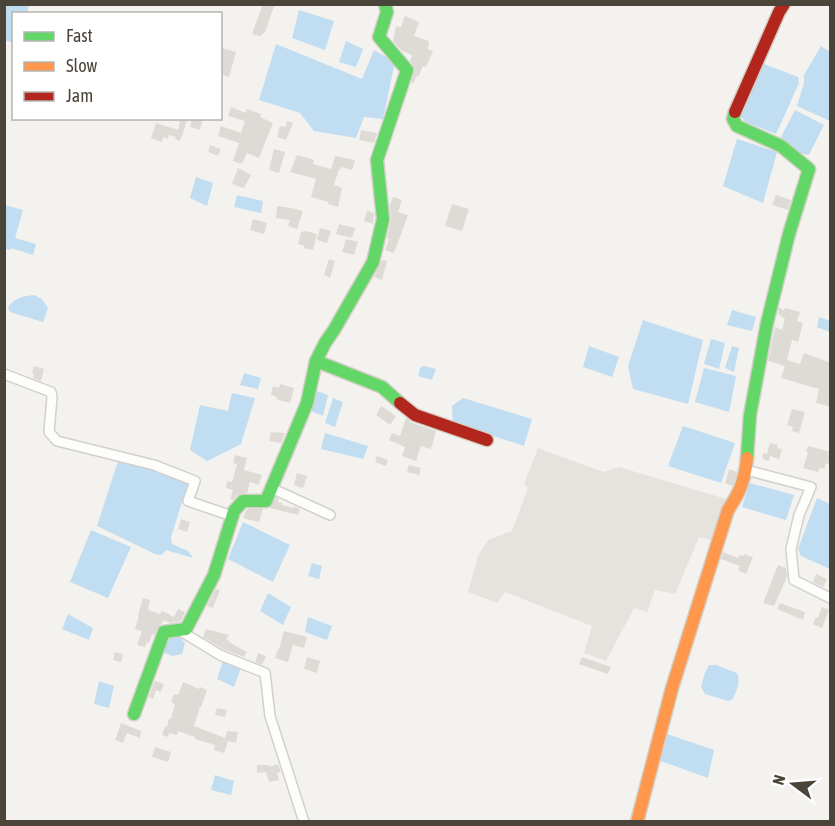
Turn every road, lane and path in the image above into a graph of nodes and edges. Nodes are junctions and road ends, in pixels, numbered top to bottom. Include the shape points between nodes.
1 (385, 4) edge
2 (784, 4) edge
3 (316, 361) junction
4 (4, 374) edge
5 (487, 440) dead end
6 (746, 470) junction
7 (271, 488) junction
8 (330, 515) dead end
9 (232, 516) junction
10 (831, 598) edge
11 (179, 630) junction
12 (134, 714) dead end
13 (304, 822) edge
14 (637, 822) edge

1 - 3 street via 387,12 378,37 407,70 377,160 383,219 373,262
2 - 6 street via 733,119 737,126 781,146 808,168 767,323 750,415
3 - 5 street via 382,387 415,415
3 - 7 street via 307,403
4 - 9 street via 51,392 50,432 57,441 154,465 195,481 188,501
6 - 10 street via 811,488 791,549 794,580
6 - 14 street via 739,494 728,510 672,688
7 - 8 street
7 - 9 street via 266,501 243,501
9 - 11 street via 214,574 186,629
11 - 12 street via 165,632
11 - 13 street via 220,655 265,674 270,716

